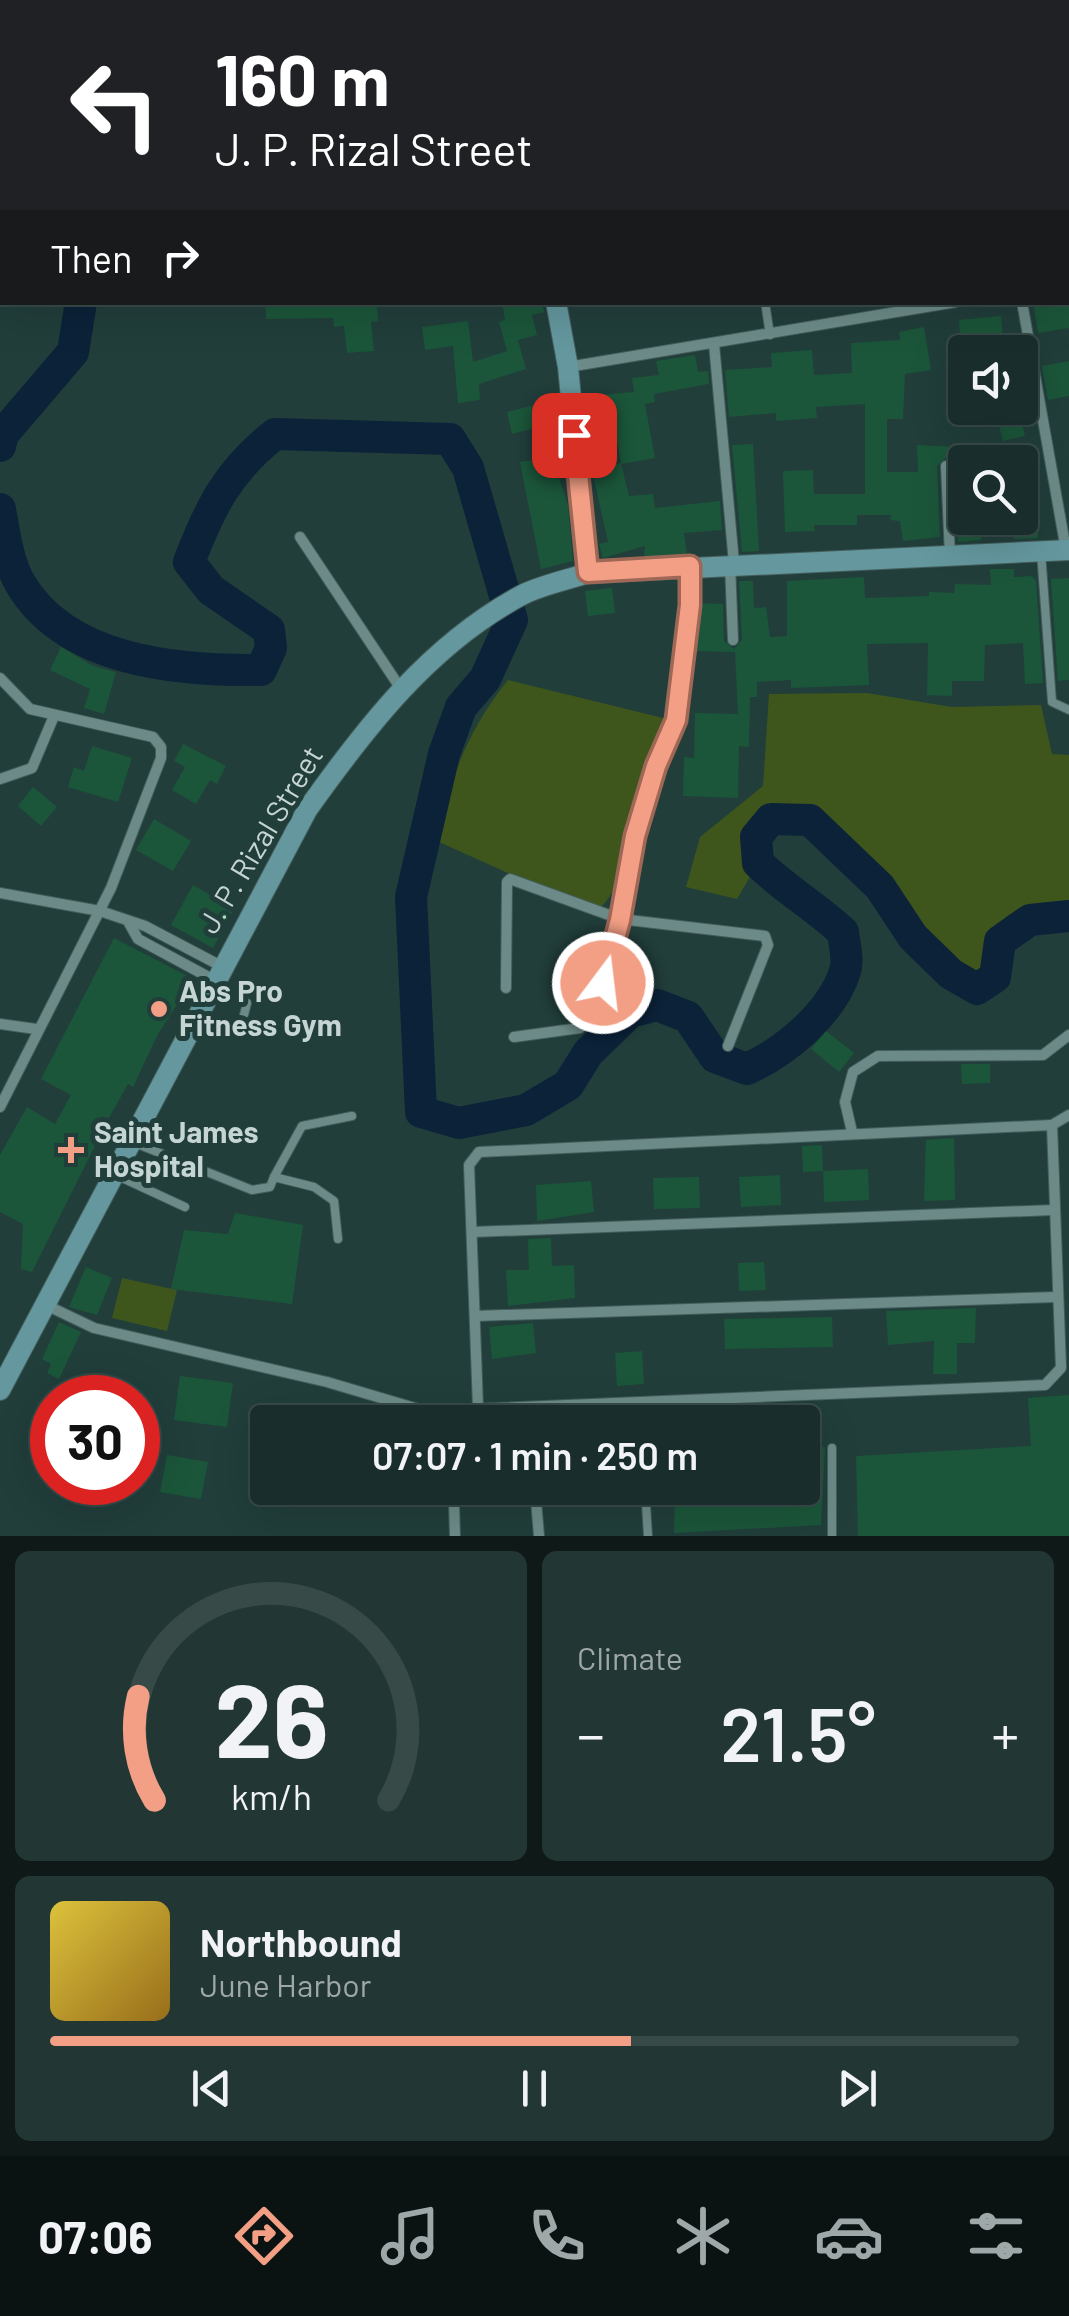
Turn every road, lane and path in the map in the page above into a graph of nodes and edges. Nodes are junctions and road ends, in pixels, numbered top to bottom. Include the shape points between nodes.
1 (557, 305) edge
2 (765, 305) edge
3 (939, 305) edge
4 (1023, 305) edge
5 (770, 335) junction
6 (714, 344) junction
7 (568, 367) junction
8 (946, 466) dead end
9 (300, 538) dead end
10 (1067, 550) edge
11 (1041, 552) junction
12 (950, 557) junction
13 (732, 563) junction
14 (690, 566) junction
15 (588, 572) junction
16 (733, 640) dead end
17 (0, 678) edge
18 (401, 689) junction
19 (1069, 710) edge
20 (54, 716) junction
21 (0, 779) edge
22 (0, 892) edge
23 (100, 911) junction
24 (620, 920) junction
25 (215, 978) junction
26 (506, 988) dead end
27 (192, 1022) junction
28 (0, 1024) edge
29 (36, 1030) junction
30 (1069, 1035) edge
31 (514, 1037) dead end
32 (728, 1046) dead end
33 (0, 1106) edge
34 (1069, 1115) edge
35 (352, 1116) dead end
36 (1052, 1125) junction
37 (852, 1132) junction
38 (131, 1141) junction
39 (114, 1174) junction
40 (274, 1177) junction
41 (186, 1207) dead end
42 (1053, 1210) junction
43 (472, 1232) junction
44 (338, 1240) dead end
45 (1057, 1297) junction
46 (46, 1305) junction
47 (474, 1316) junction
48 (1064, 1320) edge
49 (0, 1390) edge
50 (405, 1405) edge
51 (478, 1405) edge
52 (530, 1405) edge
53 (832, 1448) dead end
54 (646, 1505) edge
55 (455, 1536) edge
56 (539, 1536) edge
57 (648, 1536) edge
58 (832, 1536) edge

1 - 7 main road
2 - 5 lane
3 - 5 street
4 - 10 street
5 - 6 street
6 - 7 street
6 - 13 street
7 - 15 main road
8 - 12 street
9 - 18 street
10 - 11 main road, J. P. Rizal Street
11 - 12 main road, J. P. Rizal Street
11 - 19 lane via 1052,702
12 - 13 main road, J. P. Rizal Street
13 - 14 main road, J. P. Rizal Street
13 - 16 street
14 - 15 main road, J. P. Rizal Street
14 - 24 street via 676,720 635,836
15 - 18 main road, J. P. Rizal Street via 524,594
17 - 20 street via 30,709
18 - 25 main road, J. P. Rizal Street via 307,810
20 - 21 street via 32,768
20 - 23 street via 153,738 161,747
22 - 23 street
23 - 25 street via 145,926
23 - 29 street
24 - 26 street via 510,879
24 - 31 street via 580,1028
24 - 32 street via 764,936 768,945
25 - 27 main road, J. P. Rizal Street
25 - 27 lane via 247,1003 240,1031
27 - 38 main road, J. P. Rizal Street
28 - 29 street
29 - 33 street
30 - 37 street via 1043,1055 878,1056 853,1072 845,1102
34 - 36 street
35 - 40 lane via 302,1126
36 - 37 street
36 - 42 street
37 - 43 street via 480,1152 469,1166
38 - 39 main road, J. P. Rizal Street
38 - 40 lane via 252,1190 270,1187
39 - 41 lane
39 - 46 main road, J. P. Rizal Street
40 - 44 lane via 314,1187 334,1202
42 - 43 street
42 - 45 street
43 - 47 street
45 - 47 street
45 - 48 street
46 - 49 main road, J. P. Rizal Street
46 - 50 street via 94,1328
47 - 51 street
48 - 52 street via 1061,1368 1045,1385
53 - 58 lane
54 - 57 lane
55 - 56 street via 454,1504 464,1493 535,1488

